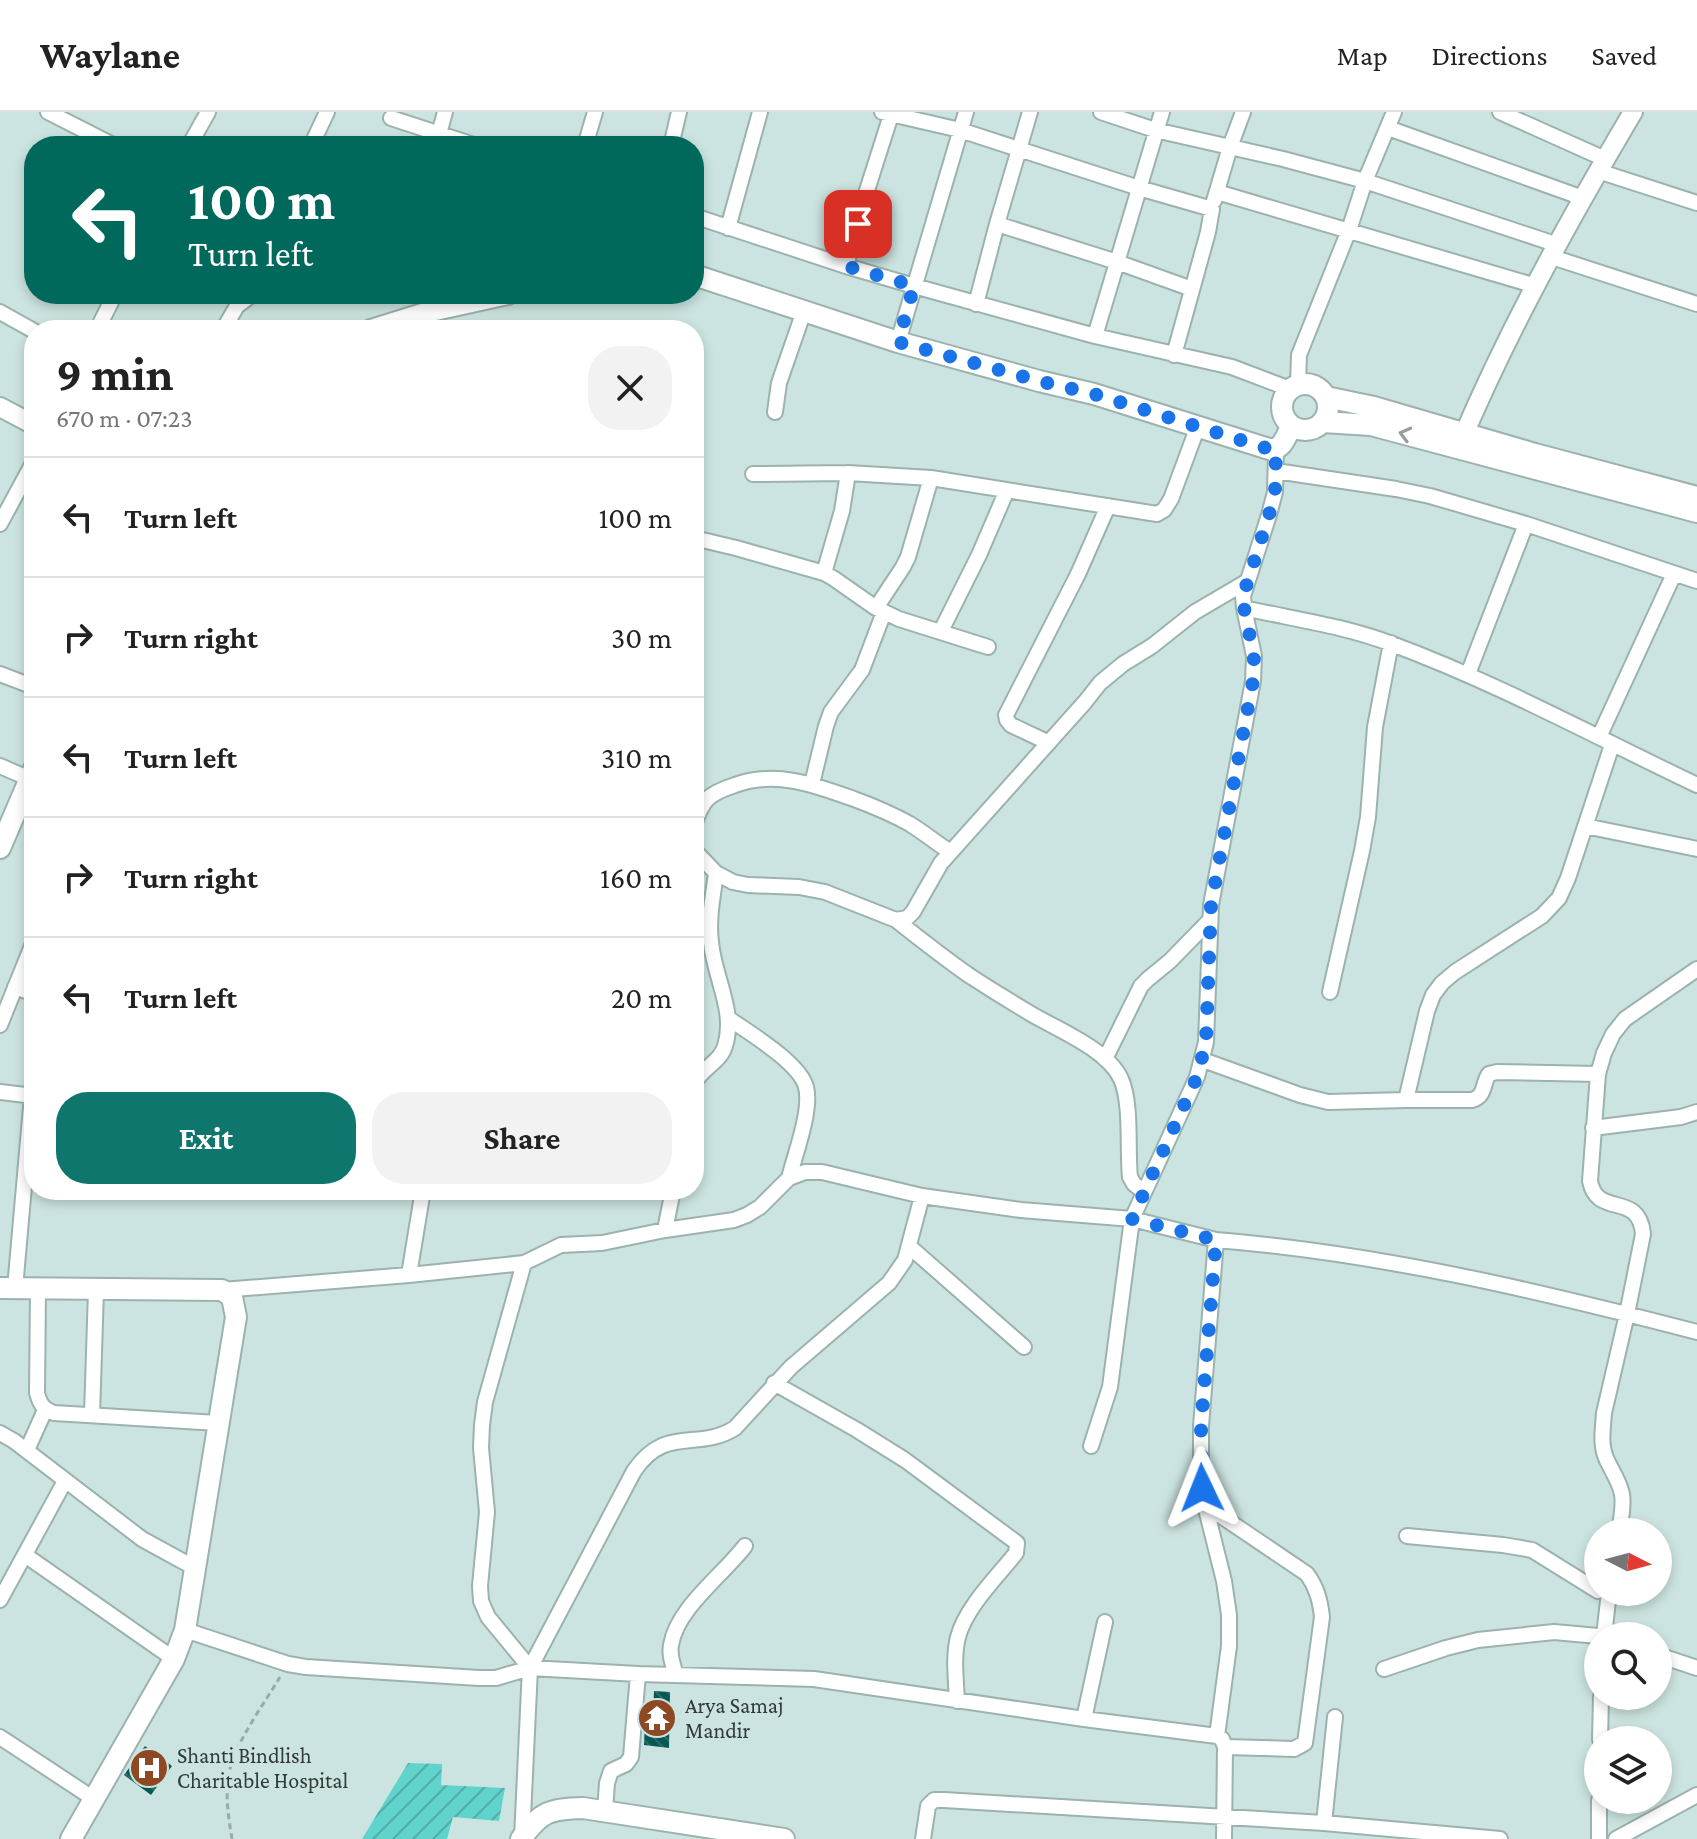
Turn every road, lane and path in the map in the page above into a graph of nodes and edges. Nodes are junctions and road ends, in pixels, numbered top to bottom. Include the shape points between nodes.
1 (48, 112) edge
2 (208, 112) edge
3 (327, 112) edge
4 (445, 112) edge
5 (595, 112) edge
6 (679, 112) edge
7 (760, 112) edge
8 (966, 112) edge
9 (1030, 112) edge
10 (1101, 112) edge
11 (1162, 112) edge
12 (1243, 112) edge
13 (1394, 112) edge
14 (1500, 112) edge
15 (1633, 112) edge
16 (886, 113) edge
17 (391, 118) dead end
18 (1388, 128) junction
19 (960, 130) junction
20 (1155, 130) junction
21 (439, 134) junction
22 (95, 136) edge
23 (195, 136) edge
24 (316, 136) edge
25 (445, 136) edge
26 (588, 136) edge
27 (673, 136) edge
28 (1230, 147) junction
29 (1019, 149) junction
30 (1602, 165) junction
31 (1365, 181) junction
32 (1139, 188) junction
33 (1217, 192) junction
34 (1583, 198) junction
35 (1697, 203) edge
36 (1212, 209) junction
37 (704, 220) edge
38 (997, 224) junction
39 (728, 228) junction
40 (1349, 230) junction
41 (1555, 251) junction
42 (1117, 262) junction
43 (846, 266) junction
44 (704, 278) edge
45 (914, 286) junction
46 (1536, 286) junction
47 (1192, 289) junction
48 (462, 304) edge
49 (976, 304) junction
50 (1697, 304) edge
51 (804, 311) junction
52 (0, 312) edge
53 (407, 320) edge
54 (24, 325) edge
55 (1095, 336) junction
56 (898, 342) junction
57 (1174, 355) junction
58 (1294, 387) junction
59 (1326, 397) junction
60 (0, 407) edge
61 (775, 412) dead end
62 (24, 420) edge
63 (1323, 422) junction
64 (1198, 426) junction
65 (1291, 427) junction
66 (1461, 441) junction
67 (1276, 450) junction
68 (1276, 471) junction
69 (848, 473) junction
70 (753, 474) dead end
71 (931, 478) junction
72 (24, 480) edge
73 (1007, 490) junction
74 (1697, 497) edge
75 (1108, 506) junction
76 (1697, 512) edge
77 (0, 524) edge
78 (1526, 524) junction
79 (704, 540) edge
80 (824, 573) junction
81 (1674, 574) junction
82 (1697, 581) edge
83 (1246, 582) junction
84 (1244, 608) junction
85 (880, 610) junction
86 (941, 631) junction
87 (1391, 643) junction
88 (988, 647) dead end
89 (0, 674) edge
90 (1468, 674) junction
91 (24, 683) edge
92 (1605, 741) junction
93 (1047, 742) junction
94 (0, 766) edge
95 (24, 772) edge
96 (812, 784) junction
97 (1697, 785) edge
98 (24, 792) edge
99 (704, 801) edge
100 (1585, 826) junction
101 (0, 848) edge
102 (1697, 849) edge
103 (950, 852) junction
104 (704, 860) edge
105 (716, 873) junction
106 (896, 920) junction
107 (1209, 921) junction
108 (24, 965) edge
109 (1697, 969) edge
110 (15, 987) junction
111 (24, 990) edge
112 (1330, 992) dead end
113 (728, 1018) junction
114 (0, 1025) edge
115 (1105, 1059) junction
116 (1203, 1060) junction
117 (704, 1071) edge
118 (1598, 1074) junction
119 (0, 1092) edge
120 (24, 1095) edge
121 (1406, 1100) junction
122 (1697, 1112) edge
123 (1593, 1128) junction
124 (24, 1162) edge
125 (789, 1178) junction
126 (1144, 1192) junction
127 (922, 1196) junction
128 (421, 1200) edge
129 (671, 1200) edge
130 (1132, 1219) junction
131 (665, 1230) junction
132 (1216, 1240) junction
133 (910, 1247) junction
134 (524, 1263) junction
135 (409, 1275) junction
136 (7, 1288) edge
137 (38, 1289) junction
138 (96, 1290) junction
139 (222, 1290) junction
140 (1627, 1314) junction
141 (1697, 1332) edge
142 (1024, 1347) dead end
143 (774, 1383) junction
144 (45, 1410) junction
145 (92, 1415) junction
146 (218, 1423) junction
147 (0, 1433) edge
148 (1091, 1446) dead end
149 (27, 1450) junction
150 (65, 1481) junction
151 (1205, 1505) junction
152 (1621, 1518) edge
153 (1407, 1536) dead end
154 (745, 1546) dead end
155 (25, 1555) junction
156 (195, 1568) junction
157 (1584, 1581) edge
158 (0, 1600) edge
159 (1105, 1622) dead end
160 (185, 1630) junction
161 (1584, 1635) edge
162 (174, 1659) junction
163 (1672, 1660) edge
164 (288, 1664) junction
165 (530, 1668) junction
166 (1697, 1668) edge
167 (1384, 1669) dead end
168 (638, 1674) junction
169 (676, 1675) junction
170 (957, 1701) junction
171 (1335, 1717) dead end
172 (1084, 1719) junction
173 (0, 1737) edge
174 (1221, 1742) junction
175 (1697, 1795) edge
176 (94, 1799) junction
177 (605, 1810) junction
178 (1599, 1814) edge
179 (1225, 1816) junction
180 (1324, 1823) junction
181 (522, 1838) edge
182 (71, 1839) edge
183 (232, 1839) edge
184 (784, 1839) edge
185 (923, 1839) edge
186 (1224, 1839) edge
187 (1500, 1839) edge
188 (1599, 1839) edge
189 (1616, 1839) edge

1 - 22 street
2 - 23 street
3 - 24 street
4 - 21 street
5 - 26 street
6 - 27 street
7 - 39 street
8 - 19 street
9 - 29 street
10 - 20 street
11 - 20 street
12 - 28 street
13 - 18 street
14 - 30 street
15 - 30 street
16 - 19 street
16 - 43 street
17 - 21 street
18 - 31 street
18 - 34 street
19 - 29 street
19 - 45 street
20 - 28 street
20 - 32 street
21 - 25 street
28 - 31 street
28 - 33 street
29 - 32 street
29 - 38 street
30 - 34 street
30 - 35 street
31 - 40 street
31 - 41 street
32 - 36 street
32 - 42 street
33 - 36 street
33 - 40 street
34 - 41 street
36 - 47 street
37 - 39 street
38 - 42 street
38 - 49 street
39 - 43 street
40 - 46 street
40 - 58 street via 1299,355
41 - 46 street
41 - 50 street
42 - 47 street
42 - 55 street
43 - 45 street
44 - 51 main road
45 - 49 street
45 - 56 street
46 - 66 street
47 - 57 street
48 - 53 main road
49 - 55 street
51 - 56 main road
51 - 61 street via 779,383
52 - 54 street
55 - 57 street
56 - 64 main road
57 - 58 street
58 - 59 main road via 1310,384
58 - 65 main road via 1283,398 1281,412
59 - 63 main road
59 - 66 main road via 1374,407
60 - 62 street
63 - 65 main road via 1312,430
66 -> 63 main road
64 - 67 main road
64 - 75 street via 1164,510 1157,514
65 - 67 main road
66 - 74 main road
66 - 76 main road
67 - 68 street
68 - 78 street via 1430,496
68 - 83 street via 1269,515
69 - 70 street
69 - 71 street
69 - 80 street
71 - 73 street
71 - 85 street via 908,557
72 - 77 street
73 - 75 street
73 - 86 street
75 - 93 street via 1006,715 1011,725
78 - 81 street
78 - 90 street
79 - 80 street
80 - 85 street
81 - 82 street
81 - 92 street
83 - 84 street
83 - 93 street via 1112,672
84 - 87 street
84 - 107 street via 1254,656 1253,681
85 - 86 street
85 - 96 street via 862,670 831,712
86 - 88 street
87 - 90 street
87 - 112 street via 1375,727 1368,817
89 - 91 street
90 - 92 street
92 - 97 street
92 - 100 street
93 - 103 street
94 - 95 street
96 - 99 street via 754,780 715,792
96 - 103 street via 894,816
98 - 101 main road
100 - 102 street
100 - 121 street via 1559,898 1542,916 1455,972 1433,995
103 - 106 street via 913,912
104 - 105 street
105 - 106 street via 748,885 825,892
105 - 113 street via 711,941
106 - 115 street via 968,974
107 - 115 street via 1141,986
107 - 116 street
108 - 110 street
109 - 118 street via 1625,1019 1613,1034
110 - 111 street
110 - 114 street
113 - 117 street via 723,1052
113 - 125 street via 791,1064 807,1089
115 - 126 street via 1121,1080 1130,1177
116 - 121 street via 1328,1102
116 - 126 street
118 - 121 street via 1497,1072 1485,1079 1479,1098
118 - 123 street
119 - 120 street
122 - 123 street
123 - 140 street via 1592,1192 1599,1200 1637,1214 1642,1224
124 - 136 street
125 - 127 street via 822,1172
125 - 131 street via 747,1215
126 - 130 street
127 - 130 street
127 - 133 street
128 - 135 street
129 - 131 street
130 - 132 street
130 - 148 street via 1110,1387
131 - 134 street via 561,1245
132 - 140 street via 1403,1264
132 - 151 street via 1201,1426
133 - 142 street
133 - 143 street via 889,1283
134 - 135 street
134 - 165 street via 483,1414 487,1512 480,1586 488,1617
135 - 139 street
136 - 137 main road
137 - 138 main road
137 - 144 street via 37,1393
138 - 139 main road
138 - 145 street
139 - 146 main road via 232,1297 236,1317
140 - 141 street
140 - 152 street via 1602,1429 1606,1457 1621,1490
143 - 165 street via 725,1434 672,1441 641,1461
143 - 170 street via 905,1460 1017,1543 1016,1553 962,1624
144 - 145 street
144 - 149 street
145 - 146 street
146 - 156 main road
147 - 149 street
149 - 150 street
150 - 155 street
150 - 156 street via 142,1539
151 - 174 street via 1229,1615
151 - 174 street via 1307,1574 1316,1586 1322,1617 1305,1743 1294,1749
153 - 157 street via 1532,1550
154 - 169 street via 675,1632 671,1657
155 - 158 street
155 - 162 street
156 - 160 main road
159 - 172 street
160 - 162 main road
160 - 164 street
161 - 167 street via 1554,1632 1478,1640
162 - 176 main road
163 - 166 street
164 - 165 street via 488,1678
164 - 183 path via 232,1763 227,1811
165 - 168 street
165 - 181 street
168 - 169 street
168 - 177 street via 631,1757 611,1771
169 - 170 street via 814,1679
170 - 172 street
171 - 180 street
172 - 174 street
173 - 176 street
174 - 179 street
175 - 189 street
176 - 182 main road
177 - 181 main road via 561,1808 541,1815
177 - 184 main road
178 - 188 street
179 - 180 street
179 - 185 street via 934,1800 928,1806
179 - 186 street
180 - 187 street

